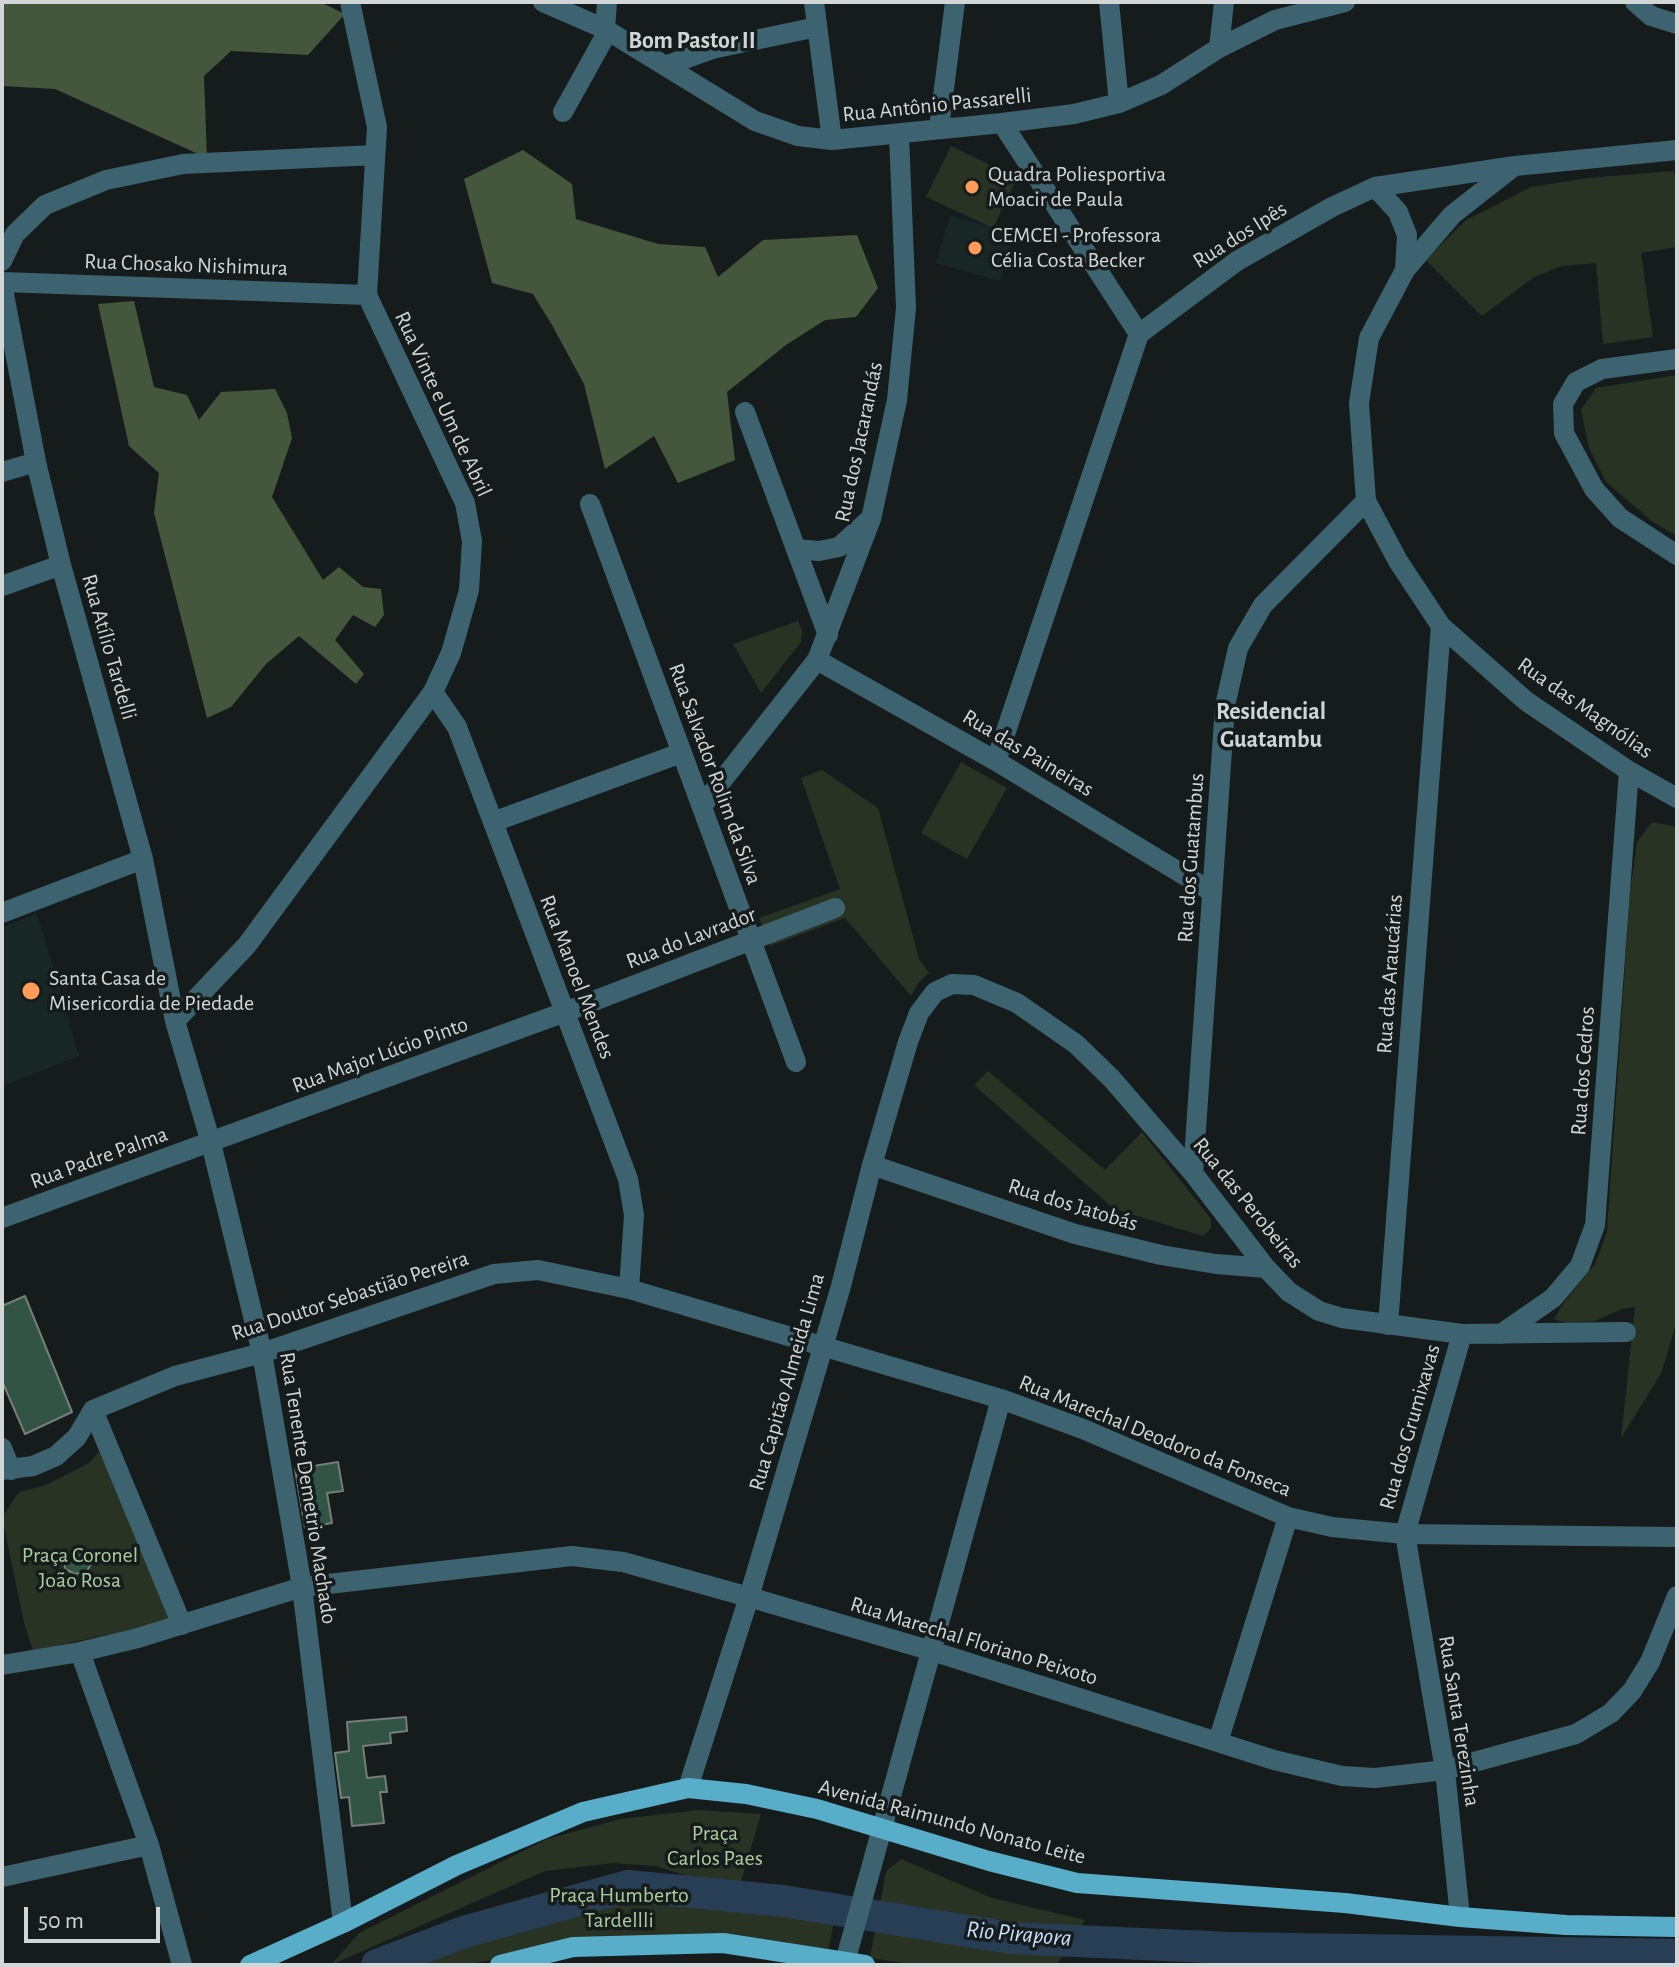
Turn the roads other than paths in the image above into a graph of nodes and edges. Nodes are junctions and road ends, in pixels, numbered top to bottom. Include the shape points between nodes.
1 (350, 2) edge
2 (543, 2) edge
3 (607, 2) edge
4 (814, 2) edge
5 (955, 2) edge
6 (1109, 2) edge
7 (1224, 2) edge
8 (1345, 2) edge
9 (1635, 2) edge
10 (1677, 24) edge
11 (817, 27) junction
12 (606, 30) junction
13 (1219, 48) junction
14 (665, 66) junction
15 (1119, 103) junction
16 (563, 112) dead end
17 (1002, 123) junction
18 (939, 128) junction
19 (899, 135) junction
20 (832, 140) junction
21 (1677, 150) edge
22 (375, 155) junction
23 (1515, 166) junction
24 (1375, 187) junction
25 (2, 261) edge
26 (1405, 270) junction
27 (2, 283) edge
28 (367, 295) junction
29 (1139, 334) junction
30 (1677, 359) edge
31 (745, 412) dead end
32 (36, 462) junction
33 (2, 472) edge
34 (1366, 501) junction
35 (590, 504) dead end
36 (871, 519) junction
37 (796, 549) junction
38 (1677, 555) edge
39 (61, 565) junction
40 (2, 586) edge
41 (1441, 626) junction
42 (828, 635) junction
43 (817, 660) junction
44 (433, 692) junction
45 (681, 753) junction
46 (996, 761) junction
47 (1629, 771) junction
48 (1677, 798) edge
49 (702, 806) junction
50 (493, 822) junction
51 (143, 859) junction
52 (1212, 892) junction
53 (835, 908) dead end
54 (2, 913) edge
55 (752, 942) junction
56 (935, 992) joint
57 (565, 1012) junction
58 (175, 1021) junction
59 (796, 1062) dead end
60 (211, 1143) junction
61 (872, 1165) junction
62 (1193, 1173) junction
63 (2, 1218) edge
64 (1266, 1268) junction
65 (629, 1289) junction
66 (1388, 1325) junction
67 (1626, 1332) dead end
68 (1462, 1334) junction
69 (1500, 1334) junction
70 (821, 1346) junction
71 (262, 1353) junction
72 (1001, 1399) junction
73 (93, 1410) junction
74 (2, 1448) edge
75 (7, 1470) edge
76 (1288, 1517) junction
77 (1405, 1534) junction
78 (1677, 1537) edge
79 (302, 1587) junction
80 (1677, 1596) edge
81 (749, 1597) junction
82 (182, 1625) junction
83 (932, 1651) junction
84 (80, 1652) junction
85 (2, 1665) edge
86 (1218, 1742) junction
87 (1445, 1770) junction
88 (688, 1788) junction
89 (881, 1828) junction
90 (149, 1845) junction
91 (2, 1877) edge
92 (1460, 1917) junction
93 (343, 1923) junction
94 (1677, 1927) edge
95 (853, 1958) edge
96 (182, 1965) edge
97 (250, 1965) edge
98 (500, 1965) edge

1 - 22 street, Rua Vinte e Um de Abril via 377,127
2 - 12 street, Rua Antônio Passarelli
3 - 12 street
4 - 11 street
5 - 18 street
6 - 15 street
7 - 13 street
8 - 13 street, Rua Antônio Passarelli via 1275,20
9 - 10 street via 1651,16
11 - 14 street via 712,49
11 - 20 street
12 - 14 street, Rua Antônio Passarelli
12 - 16 street
13 - 15 street, Rua Antônio Passarelli via 1161,85
14 - 20 street, Rua Antônio Passarelli via 755,121 798,136
15 - 17 street, Rua Antônio Passarelli
17 - 18 street, Rua Antônio Passarelli
17 - 29 street
18 - 19 street, Rua Antônio Passarelli
19 - 20 street, Rua Antônio Passarelli
19 - 36 street, Rua dos Jacarandás via 906,308 897,400
21 - 23 street, Rua dos Ipês
22 - 25 street via 183,164 106,180 45,205 15,234
22 - 28 street, Rua Vinte e Um de Abril
23 - 24 street, Rua dos Ipês
23 - 26 street, Rua das Magnólias via 1452,215
24 - 26 street via 1398,212 1407,235
24 - 29 street, Rua dos Ipês via 1237,261
26 - 34 street, Rua das Magnólias via 1369,338 1359,403
27 - 28 street, Rua Chosako Nishimura
27 - 32 street, Rua Atílio Tardelli
28 - 44 street, Rua Vinte e Um de Abril via 465,503 472,541 469,590
29 - 46 street
30 - 38 street via 1602,369 1576,382 1563,404 1564,433 1594,489 1620,518
31 - 37 street
32 - 33 street
32 - 39 street, Rua Atílio Tardelli
34 - 41 street, Rua das Magnólias
34 - 52 street, Rua dos Guatambus via 1263,605 1238,648 1225,706
35 - 45 street, Rua Salvador Rolim da Silva
36 - 37 street via 839,547
36 - 42 street, Rua dos Jacarandás
37 - 42 street
39 - 40 street
39 - 51 street, Rua Atílio Tardelli
41 - 47 street, Rua das Magnólias via 1526,701
41 - 66 street, Rua das Araucárias
42 - 43 street, Rua dos Jacarandás
43 - 46 street, Rua das Paineiras
43 - 49 street, Rua dos Jacarandás
44 - 50 street, Rua Manoel Mendes via 457,727
44 - 58 street, Rua Vinte e Um de Abril via 247,945
45 - 49 street, Rua Salvador Rolim da Silva
45 - 50 street
46 - 52 street, Rua das Paineiras
47 - 48 street, Rua das Magnólias
47 - 69 street, Rua dos Cedros via 1595,1225 1580,1266 1553,1298
49 - 55 street, Rua Salvador Rolim da Silva
50 - 57 street, Rua Manoel Mendes
51 - 54 street
51 - 58 street, Rua Atílio Tardelli
52 - 62 street, Rua dos Guatambus
53 - 55 street, Rua do Lavrador
55 - 57 street, Rua do Lavrador
55 - 59 street, Rua Salvador Rolim da Silva
56 - 61 street, Rua Capitão Almeida Lima via 919,1013 908,1042
56 - 62 street, Rua das Perobeiras via 952,984 974,985 1017,1003 1076,1044
57 - 60 street, Rua Major Lúcio Pinto
57 - 65 street, Rua Manoel Mendes via 628,1179 634,1215
58 - 60 street, Rua Tenente Demetrio Machado
60 - 63 street, Rua Padre Palma
60 - 71 street, Rua Tenente Demetrio Machado
61 - 64 street, Rua dos Jatobás via 1075,1234 1161,1255
61 - 70 street, Rua Capitão Almeida Lima
62 - 64 street, Rua das Perobeiras
64 - 66 street, Rua das Perobeiras via 1289,1292 1319,1311
65 - 70 street, Rua Marechal Deodoro da Fonseca
65 - 71 street, Rua Doutor Sebastião Pereira via 538,1270 494,1274
66 - 68 street, Rua das Perobeiras
67 - 69 street, Rua das Perobeiras
68 - 69 street, Rua das Perobeiras
68 - 77 street, Rua dos Grumixavas
70 - 72 street, Rua Marechal Deodoro da Fonseca
70 - 81 street, Rua Capitão Almeida Lima
71 - 73 street, Rua Doutor Sebastião Pereira via 175,1376
71 - 79 street, Rua Tenente Demetrio Machado
72 - 76 street, Rua Marechal Deodoro da Fonseca
72 - 83 street
73 - 75 street via 77,1437 56,1456
73 - 82 street
74 - 75 street
76 - 77 street, Rua Marechal Deodoro da Fonseca
76 - 86 street
77 - 78 street, Rua Marechal Deodoro da Fonseca
77 - 87 street, Rua Santa Terezinha
79 - 81 street, Rua Marechal Floriano Peixoto via 572,1556 623,1562
79 - 82 street, Rua Marechal Floriano Peixoto
79 - 93 street, Rua Tenente Demetrio Machado
80 - 87 street, Rua Marechal Floriano Peixoto via 1650,1662 1611,1713 1576,1734
81 - 83 street, Rua Marechal Floriano Peixoto
81 - 88 street, Rua Capitão Almeida Lima
82 - 84 street
83 - 86 street, Rua Marechal Floriano Peixoto
83 - 89 street
84 - 85 street
84 - 90 street
86 - 87 street, Rua Marechal Floriano Peixoto via 1342,1776
87 - 92 street, Rua Santa Terezinha
88 - 89 main road, Avenida Raimundo Nonato Leite via 746,1794
88 - 93 main road, Avenida Raimundo Nonato Leite via 583,1812 457,1865
89 - 92 main road, Avenida Raimundo Nonato Leite via 1077,1883
89 - 95 street
90 - 91 street
90 - 96 street
92 - 94 main road, Avenida Raimundo Nonato Leite
93 - 97 main road, Avenida Raimundo Nonato Leite
95 - 98 main road via 723,1943 573,1947

